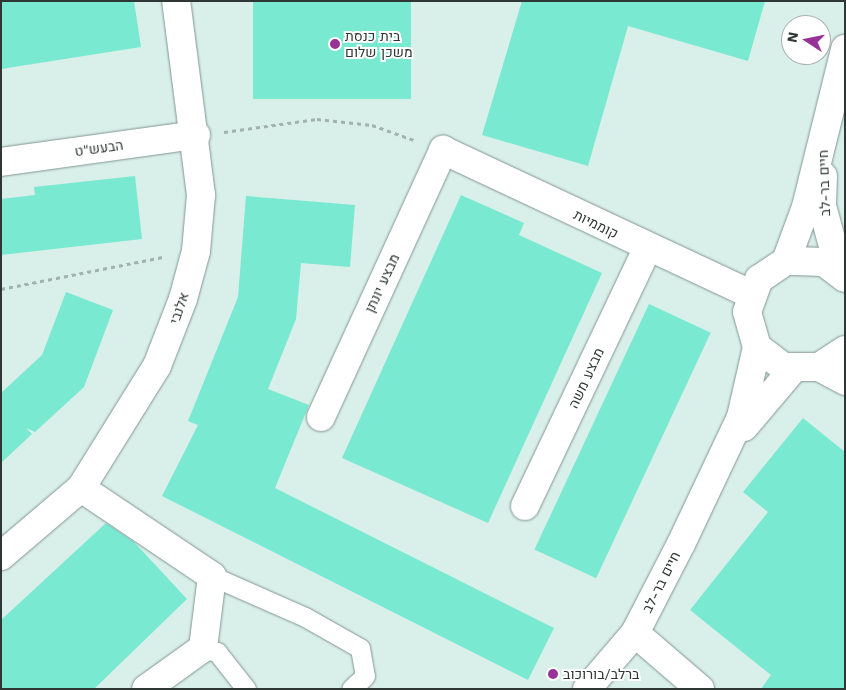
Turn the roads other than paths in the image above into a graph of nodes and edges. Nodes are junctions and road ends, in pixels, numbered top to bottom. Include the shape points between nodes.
1 (176, 1) edge
2 (845, 49) edge
3 (824, 121) junction
4 (196, 135) junction
5 (443, 150) joint
6 (1, 162) edge
7 (647, 249) junction
8 (786, 261) junction
9 (842, 275) edge
10 (750, 294) junction
11 (757, 347) junction
12 (845, 350) edge
13 (806, 368) junction
14 (845, 381) edge
15 (322, 416) dead end
16 (718, 466) junction
17 (81, 488) junction
18 (525, 506) dead end
19 (1, 556) edge
20 (212, 576) junction
21 (635, 633) junction
22 (203, 648) junction
23 (146, 689) edge
24 (246, 689) edge
25 (350, 689) edge
26 (587, 689) edge
27 (700, 689) edge

1 - 4 street, אלנבי
2 - 3 street, חיים בר-לב
3 - 8 street, חיים בר-לב via 806,207
3 - 9 street, חיים בר-לב via 822,206
4 - 6 street, הבעש"ט
4 - 17 street, אלנבי via 201,195 196,251 157,366
5 - 7 street, קוממיות
5 - 15 street, מבצע יונתן
7 - 10 street, קוממיות
7 - 18 street, מבצע משה
8 - 9 street via 814,259
8 - 10 street via 765,273
10 - 11 street via 747,319
11 - 13 street via 776,364
11 - 16 street, חיים בר-לב via 741,417
12 - 13 street, חיים בר-לב
13 - 14 street
13 - 16 street, חיים בר-לב via 748,421
16 - 21 street, חיים בר-לב
17 - 19 street, אלנבי
17 - 20 street
20 - 22 street
20 - 25 lane via 305,617 360,648 365,676
21 - 26 street, חיים בר-לב
21 - 27 street
22 - 23 street
22 - 24 lane via 218,652

